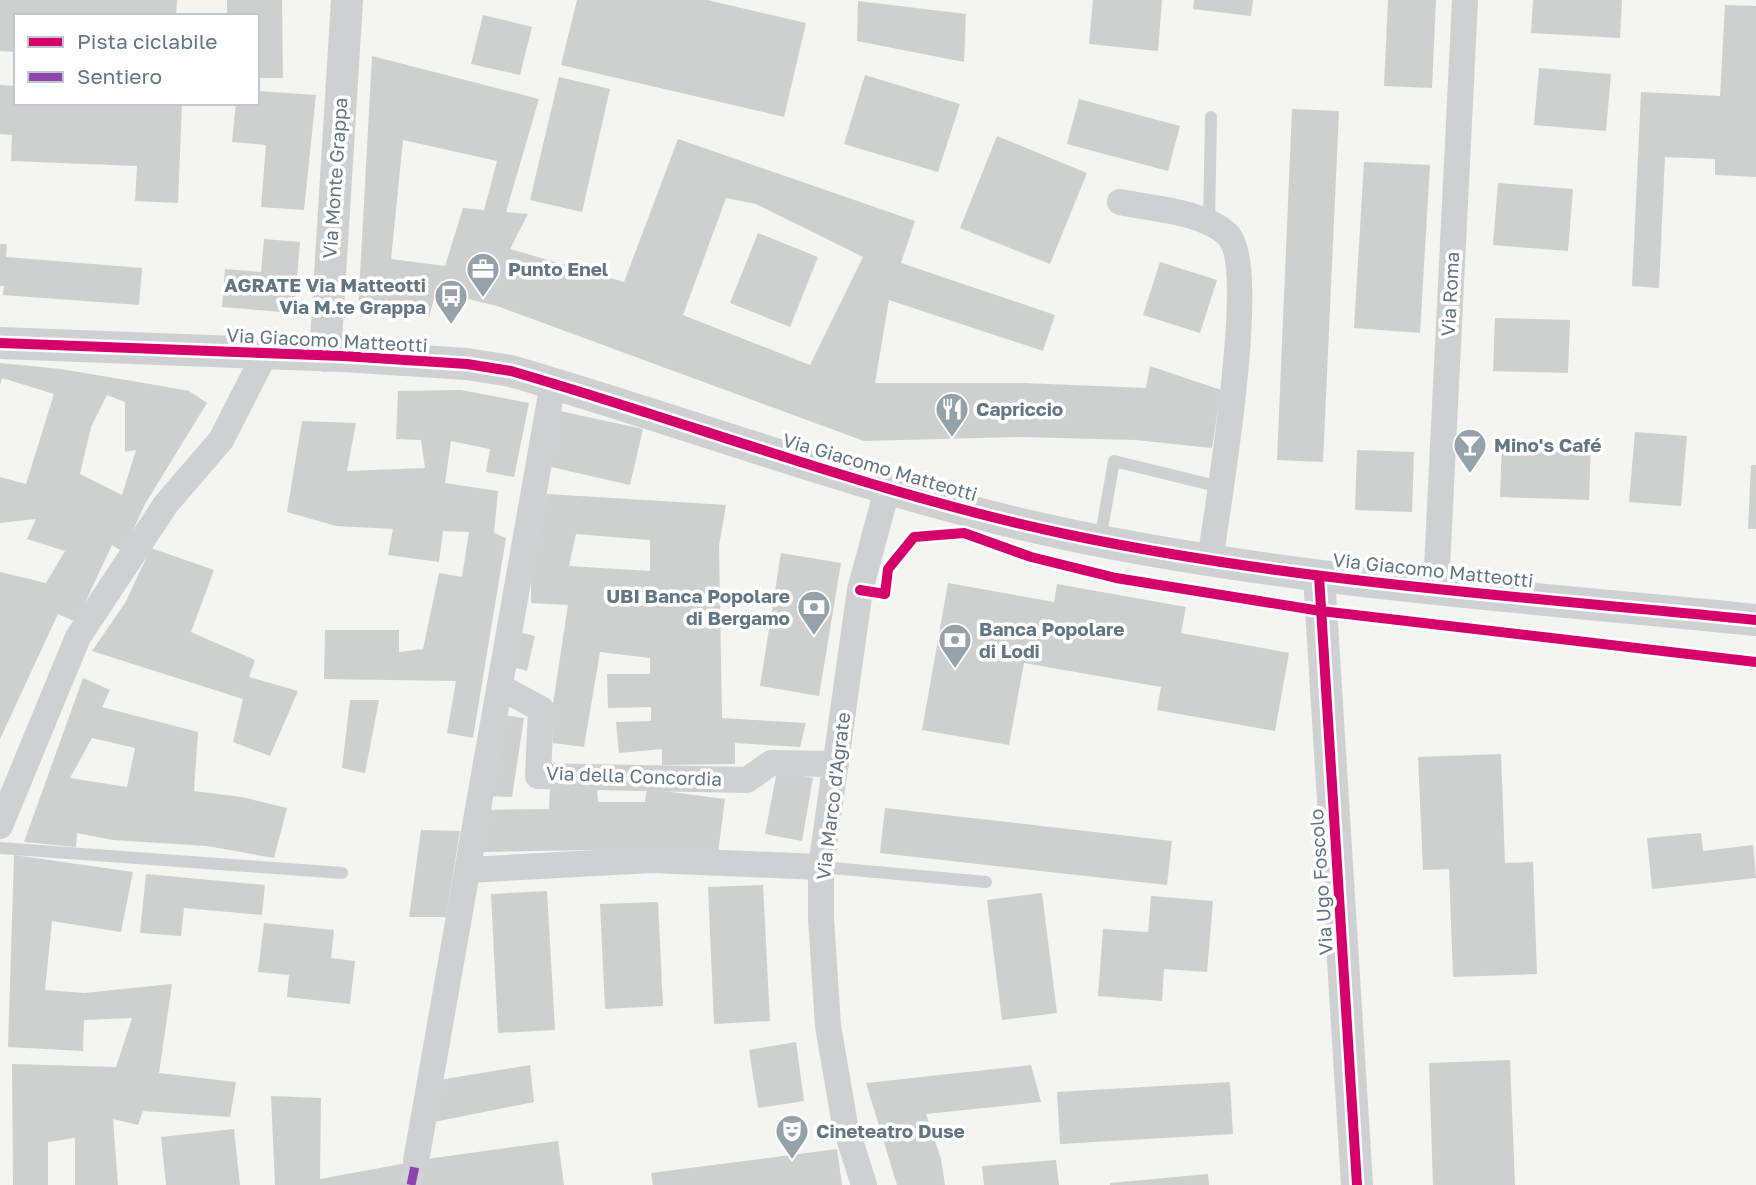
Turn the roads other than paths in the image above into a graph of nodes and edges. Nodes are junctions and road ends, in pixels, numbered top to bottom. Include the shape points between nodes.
1 (347, 0) edge
2 (1465, 0) edge
3 (1211, 117) dead end
4 (1120, 202) dead end
5 (1209, 222) junction
6 (0, 343) edge
7 (265, 354) junction
8 (324, 356) junction
9 (553, 383) junction
10 (1220, 487) junction
11 (887, 490) junction
12 (1100, 540) junction
13 (1210, 561) junction
14 (1319, 576) junction
15 (1436, 588) junction
16 (1756, 620) edge
17 (500, 687) junction
18 (835, 764) junction
19 (0, 826) edge
20 (0, 848) edge
21 (821, 867) junction
22 (468, 870) junction
23 (342, 873) dead end
24 (986, 882) dead end
25 (416, 1161) tunnel mouth
26 (864, 1185) edge
27 (1357, 1185) edge

1 - 8 street, Via Monte Grappa
2 - 15 street, Via Roma
3 - 5 lane
4 - 5 street
5 - 10 street via 1229,236 1240,260 1234,394
6 - 7 street, Via Giacomo Matteotti
7 - 8 street, Via Giacomo Matteotti
7 - 19 street via 221,440 166,504 78,637
8 - 9 street, Via Giacomo Matteotti via 467,364
9 - 11 street, Via Giacomo Matteotti
9 - 17 street
10 - 12 lane via 1114,461
10 - 13 street
11 - 12 street, Via Giacomo Matteotti
11 - 18 street, Via Marco d'Agrate via 860,590
12 - 13 street, Via Giacomo Matteotti
13 - 14 street, Via Giacomo Matteotti
14 - 15 street, Via Giacomo Matteotti
14 - 27 street, Via Ugo Foscolo
15 - 16 street, Via Giacomo Matteotti
17 - 18 street, Via della Concordia via 541,709 538,776 747,780 771,763
17 - 22 street
18 - 21 street, Via Marco d'Agrate
20 - 23 lane
21 - 22 street via 651,860
21 - 24 lane
21 - 26 street, Via Marco d'Agrate via 828,1026 845,1125
22 - 25 street

